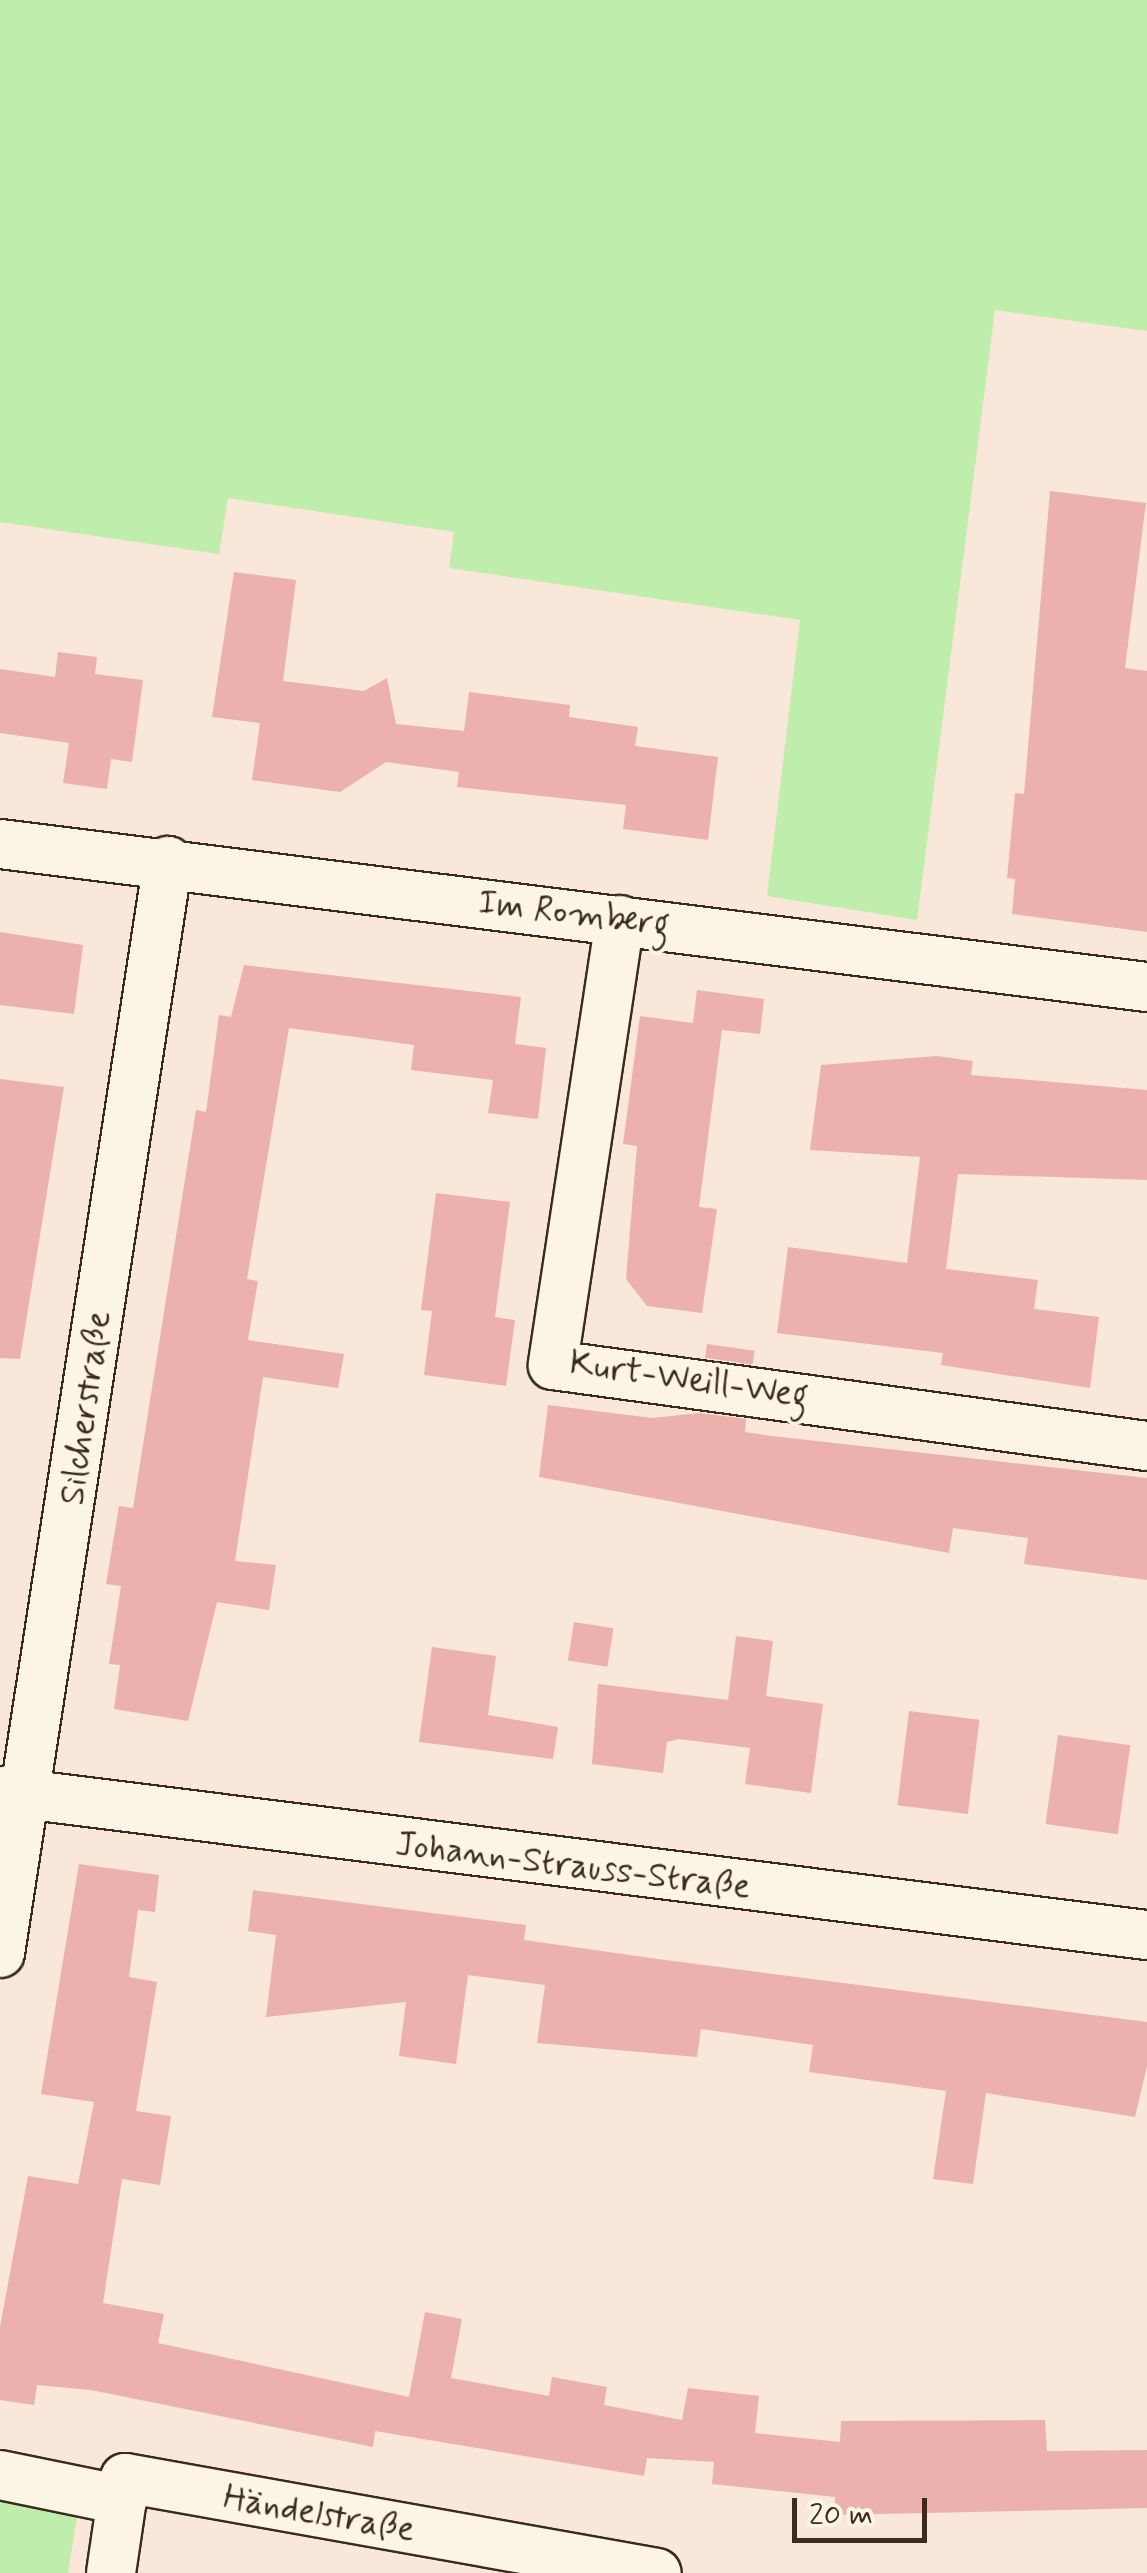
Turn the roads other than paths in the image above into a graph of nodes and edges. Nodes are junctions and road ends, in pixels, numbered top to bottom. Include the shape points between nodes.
1 (0, 844) edge
2 (168, 862) junction
3 (620, 920) junction
4 (1147, 987) edge
5 (1147, 1446) edge
6 (14, 1792) edge
7 (1147, 1935) edge
8 (0, 1953) edge
9 (0, 2475) edge
10 (122, 2500) junction
11 (111, 2573) edge
12 (658, 2573) edge

1 - 2 street, Im Romberg
2 - 3 street, Im Romberg
2 - 6 street, Silcherstraße
3 - 4 street, Im Romberg
3 - 5 street, Kurt-Weill-Weg via 553,1365
6 - 7 street, Johann-Strauss-Straße
6 - 8 street, Silcherstraße
9 - 10 street
10 - 11 street
10 - 12 street, Händelstraße via 125,2478

